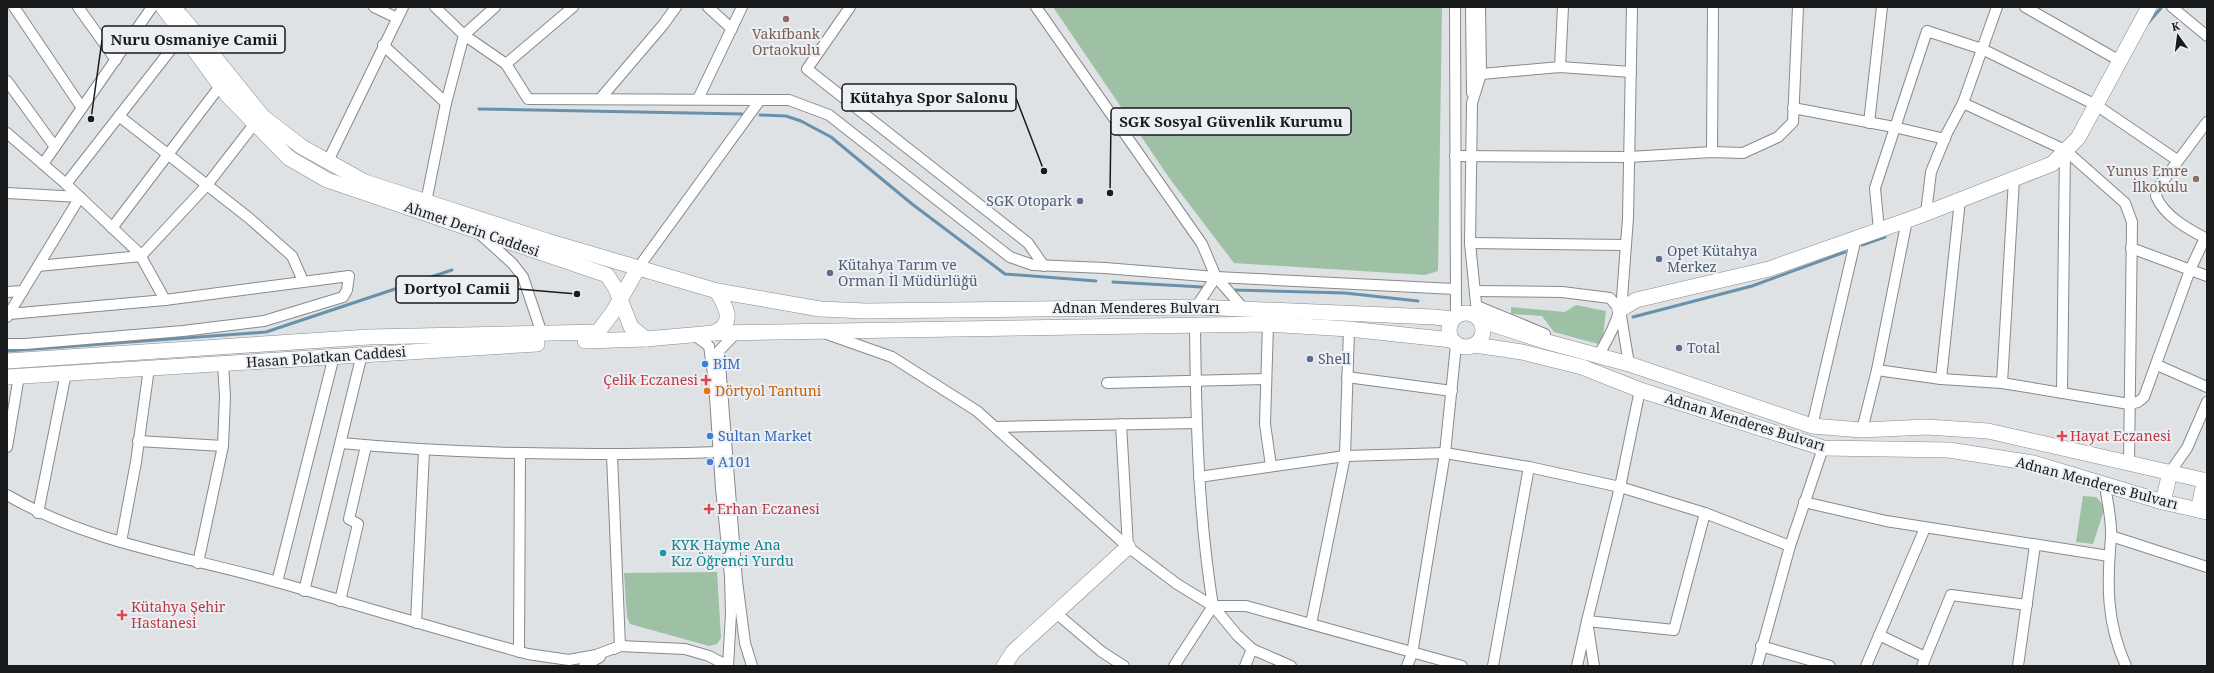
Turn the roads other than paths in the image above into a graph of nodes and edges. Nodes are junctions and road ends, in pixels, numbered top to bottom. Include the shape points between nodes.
1 (14, 7) edge
2 (78, 7) edge
3 (152, 7) edge
4 (374, 7) edge
5 (403, 7) edge
6 (435, 7) edge
7 (495, 7) edge
8 (573, 7) edge
9 (676, 7) edge
10 (708, 7) edge
11 (742, 7) edge
12 (850, 7) edge
13 (1036, 7) edge
14 (1455, 7) edge
15 (1471, 7) edge
16 (1480, 7) edge
17 (1563, 7) edge
18 (1632, 7) edge
19 (1713, 7) edge
20 (1798, 7) edge
21 (1882, 7) edge
22 (1997, 7) edge
23 (2025, 7) edge
24 (2149, 7) edge
25 (2172, 7) edge
26 (173, 8) edge
27 (397, 18) junction
28 (732, 29) junction
29 (183, 34) junction
30 (464, 35) junction
31 (2207, 36) edge
32 (384, 45) junction
33 (1982, 49) junction
34 (116, 60) junction
35 (2120, 61) junction
36 (506, 64) junction
37 (1560, 67) junction
38 (1631, 72) junction
39 (1481, 74) junction
40 (7, 81) edge
41 (220, 86) junction
42 (600, 99) junction
43 (698, 99) junction
44 (760, 100) junction
45 (446, 103) junction
46 (1472, 103) junction
47 (1963, 103) junction
48 (2096, 105) junction
49 (82, 108) junction
50 (1793, 108) junction
51 (118, 116) junction
52 (2207, 122) edge
53 (255, 123) junction
54 (1869, 123) junction
55 (1894, 127) junction
56 (7, 133) edge
57 (1944, 140) junction
58 (55, 147) junction
59 (2065, 150) junction
60 (1712, 152) junction
61 (167, 154) junction
62 (1471, 155) junction
63 (1455, 156) junction
64 (1629, 157) junction
65 (2177, 160) junction
66 (328, 162) junction
67 (43, 164) junction
68 (2014, 179) junction
69 (66, 184) junction
70 (207, 185) junction
71 (7, 193) edge
72 (80, 197) junction
73 (1960, 200) junction
74 (426, 202) junction
75 (1926, 213) junction
76 (1907, 220) junction
77 (112, 228) junction
78 (475, 230) junction
79 (1879, 230) junction
80 (1856, 238) junction
81 (2206, 238) edge
82 (1470, 243) junction
83 (1626, 245) junction
84 (2131, 248) junction
85 (141, 256) junction
86 (38, 266) junction
87 (1044, 266) junction
88 (638, 268) junction
89 (2190, 270) junction
90 (2207, 276) edge
91 (1216, 277) junction
92 (303, 281) junction
93 (1455, 289) junction
94 (23, 291) junction
95 (717, 291) junction
96 (1475, 291) junction
97 (7, 292) edge
98 (165, 300) junction
99 (620, 300) junction
100 (1196, 307) junction
101 (820, 309) joint
102 (1244, 309) junction
103 (1620, 310) junction
104 (1478, 314) junction
105 (8, 316) edge
106 (1454, 317) junction
107 (1268, 324) junction
108 (1195, 326) junction
109 (1349, 329) junction
110 (820, 332) junction
111 (714, 333) junction
112 (736, 333) junction
113 (542, 334) junction
114 (694, 335) junction
115 (646, 339) junction
116 (1454, 342) junction
117 (7, 344) edge
118 (1474, 345) junction
119 (362, 354) junction
120 (334, 356) junction
121 (1598, 356) junction
122 (7, 361) edge
123 (223, 363) junction
124 (1629, 364) junction
125 (2157, 365) junction
126 (149, 368) junction
127 (1877, 370) junction
128 (66, 373) junction
129 (13, 376) edge
130 (1347, 377) junction
131 (1266, 379) junction
132 (1941, 379) junction
133 (1196, 381) junction
134 (2002, 382) junction
135 (1107, 384) dead end
136 (2207, 387) edge
137 (1640, 390) junction
138 (1452, 391) junction
139 (2062, 393) junction
140 (2207, 402) edge
141 (2129, 404) junction
142 (1196, 423) junction
143 (1121, 424) junction
144 (1812, 426) junction
145 (996, 427) junction
146 (1862, 430) junction
147 (138, 441) junction
148 (341, 444) junction
149 (223, 446) junction
150 (366, 446) junction
151 (7, 447) edge
152 (1823, 448) junction
153 (424, 451) junction
154 (718, 452) junction
155 (1445, 453) junction
156 (520, 454) junction
157 (612, 455) junction
158 (1345, 456) junction
159 (2129, 464) junction
160 (1271, 466) junction
161 (1529, 467) junction
162 (2170, 472) junction
163 (1199, 476) junction
164 (2206, 478) edge
165 (2105, 484) junction
166 (1620, 487) junction
167 (7, 495) edge
168 (1804, 502) junction
169 (2163, 502) junction
170 (2202, 511) edge
171 (38, 513) junction
172 (1705, 513) junction
173 (1926, 528) junction
174 (2111, 536) junction
175 (121, 542) junction
176 (2035, 545) junction
177 (1790, 546) junction
178 (1128, 547) junction
179 (2109, 556) junction
180 (198, 563) junction
181 (2207, 567) edge
182 (277, 582) junction
183 (304, 591) junction
184 (340, 600) junction
185 (2027, 605) junction
186 (1213, 606) junction
187 (1056, 613) junction
188 (1587, 621) junction
189 (416, 623) junction
190 (1311, 624) junction
191 (1880, 635) junction
192 (745, 643) junction
193 (620, 646) junction
194 (1761, 646) junction
195 (728, 647) junction
196 (1252, 649) junction
197 (519, 652) junction
198 (1412, 654) junction
199 (708, 661) edge
200 (1924, 662) edge
201 (594, 663) edge
202 (584, 666) edge
203 (728, 666) edge
204 (752, 666) edge
205 (1004, 666) edge
206 (1124, 666) edge
207 (1174, 666) edge
208 (1245, 666) edge
209 (1291, 666) edge
210 (1407, 666) edge
211 (1462, 666) edge
212 (1493, 666) edge
213 (1576, 666) edge
214 (1594, 666) edge
215 (1757, 666) edge
216 (1830, 666) edge
217 (1866, 666) edge
218 (2018, 666) edge
219 (2126, 666) edge

1 - 49 street
2 - 34 street
3 - 34 street
4 - 27 street
5 - 27 street
6 - 30 street
7 - 30 street
8 - 36 street
9 - 42 street
10 - 28 street
11 - 28 street
12 - 87 street via 807,69 1028,244
13 - 91 street via 1202,244
14 - 63 street
15 - 46 street
16 - 39 street
17 - 37 street
18 - 38 street
19 - 60 street
20 - 50 street
21 - 54 street
22 - 33 street
23 - 35 street
24 - 35 main road
25 - 31 street
26 - 29 main road, Ahmet Derin Caddesi
26 - 66 main road, Ahmet Derin Caddesi via 263,117 302,147
27 - 32 street
28 - 43 street
29 - 41 main road, Ahmet Derin Caddesi
29 - 51 street
30 - 36 street
30 - 45 street
32 - 45 street
32 - 66 street
33 - 47 street
33 - 48 street
33 - 55 street via 1927,31
34 - 49 street
35 - 48 main road
36 - 42 street via 528,99
37 - 38 street
37 - 39 street
38 - 64 street
39 - 46 street
40 - 58 street
41 - 53 main road, Ahmet Derin Caddesi
41 - 61 street
42 - 43 street
43 - 44 street
44 - 87 street via 789,100 829,115 1010,257
44 - 88 street
45 - 74 street
46 - 62 street
47 - 57 street
47 - 59 street
48 - 59 main road via 2078,138
48 - 65 street
49 - 58 street
50 - 54 street
50 - 60 street via 1793,122 1778,137 1743,153
51 - 61 street
51 - 69 street
52 - 65 street
53 - 70 street
53 - 78 main road, Ahmet Derin Caddesi via 289,158 327,180
54 - 55 street
55 - 57 street
55 - 79 street via 1875,188
56 - 67 street
57 - 75 street via 1931,172
58 - 67 street
59 - 68 main road via 2052,164
59 - 84 street via 2125,203 2132,222
59 - 139 street
60 - 64 street
61 - 70 street
61 - 77 street
62 - 63 street
62 - 64 street
62 - 82 street
63 - 93 street
64 - 83 street
65 - 81 street via 2157,189 2156,196 2166,211 2188,229
66 - 74 main road, Ahmet Derin Caddesi via 365,182
67 - 69 street
68 - 73 main road
68 - 134 street
69 - 72 street
70 - 85 street
70 - 92 street via 292,256
71 - 72 street
72 - 77 street
72 - 86 street
73 - 75 main road
73 - 132 street
74 - 88 main road, Ahmet Derin Caddesi
75 - 76 main road
76 - 79 main road
76 - 127 street
77 - 85 street
78 - 99 main road, Ahmet Derin Caddesi via 607,275
78 - 113 street via 512,263 523,277
79 - 80 main road
80 - 103 main road via 1769,269 1636,300
80 - 144 street
81 - 89 street
82 - 83 street
82 - 96 street
83 - 103 street
84 - 89 street
84 - 141 street
85 - 86 street
85 - 98 street
86 - 94 street
87 - 91 street
88 - 95 main road, Ahmet Derin Caddesi
88 - 99 main road
89 - 90 street
89 - 125 street
91 - 93 street
91 - 100 street
91 - 102 street
92 - 98 street
92 - 117 street via 350,276 343,297 264,321 183,331
93 - 106 street
94 - 97 street
94 - 105 street
95 - 101 main road, Ahmet Derin Caddesi
95 - 111 main road via 726,308 728,319 723,329
96 - 103 street via 1562,292 1610,298
96 - 104 street
98 - 105 street
99 - 113 main road, Hasan Polatkan Caddesi via 598,332
99 - 115 main road, Ahmet Derin Caddesi via 632,327
100 - 101 main road, Adnan Menderes Bulvarı via 866,311
100 - 102 main road, Adnan Menderes Bulvarı
102 - 106 main road, Adnan Menderes Bulvarı
103 - 121 street via 1611,334
103 - 124 street
104 - 106 main road via 1465,312
104 - 118 main road via 1483,331 1479,341
104 - 121 main road, Adnan Menderes Bulvarı
106 - 116 main road via 1448,330
107 - 108 main road, Adnan Menderes Bulvarı
107 - 109 main road, Adnan Menderes Bulvarı
107 - 131 street
108 - 110 main road, Adnan Menderes Bulvarı
108 - 133 street
109 - 116 main road, Adnan Menderes Bulvarı
109 - 130 street
110 - 112 main road
110 - 145 street via 892,357 977,411
111 - 112 main road
111 - 114 main road
112 - 192 street via 719,351 737,581
113 - 122 main road, Hasan Polatkan Caddesi via 369,337
114 - 115 main road
114 - 154 street via 709,346 714,381
115 - 119 main road, Hasan Polatkan Caddesi
116 - 118 main road via 1466,347
116 - 138 street
118 - 137 main road, Adnan Menderes Bulvarı via 1522,352 1582,367
119 - 120 main road, Hasan Polatkan Caddesi
119 - 148 street
120 - 123 main road, Hasan Polatkan Caddesi
120 - 182 street
121 - 124 main road, Adnan Menderes Bulvarı
123 - 126 main road, Hasan Polatkan Caddesi
123 - 149 street
124 - 144 main road, Adnan Menderes Bulvarı
125 - 136 street
125 - 141 street via 2144,396 2138,402
126 - 128 main road, Hasan Polatkan Caddesi
126 - 147 street
127 - 132 street
127 - 146 street
128 - 129 main road, Hasan Polatkan Caddesi
128 - 171 street
129 - 151 street
130 - 138 street
130 - 158 street
131 - 133 street
131 - 160 street via 1265,424
132 - 134 street
133 - 135 street
133 - 142 street
134 - 139 street
137 - 152 main road, Adnan Menderes Bulvarı
137 - 166 street
138 - 155 street
139 - 141 street
140 - 162 street via 2187,448
141 - 159 street
142 - 143 street
142 - 163 street
143 - 145 street
143 - 178 street
144 - 146 main road, Adnan Menderes Bulvarı
145 - 178 street
146 - 159 main road, Adnan Menderes Bulvarı via 1927,427 1988,431
147 - 149 street
147 - 175 street
148 - 150 street
148 - 183 street
149 - 180 street
150 - 153 street
150 - 184 street via 349,519 358,524
152 - 165 main road, Adnan Menderes Bulvarı via 1949,450 2033,463
152 - 168 street
153 - 156 street via 468,450
153 - 189 street
154 - 157 street
154 - 195 street via 730,576 731,614
155 - 158 street
155 - 161 street
155 - 198 street
156 - 157 street
156 - 197 street
157 - 193 street
158 - 160 street
158 - 190 street
159 - 162 main road, Adnan Menderes Bulvarı
160 - 163 street
161 - 166 street
161 - 212 street
162 - 164 main road, Adnan Menderes Bulvarı
162 - 169 main road
163 - 186 street via 1204,548
164 - 170 main road
165 - 169 main road, Adnan Menderes Bulvarı
165 - 174 street
166 - 172 street
166 - 188 street
167 - 171 street
168 - 173 street
168 - 177 street
169 - 170 main road, Adnan Menderes Bulvarı
171 - 175 street
172 - 177 street
172 - 188 street via 1674,630
173 - 176 street
173 - 191 street
174 - 179 street
174 - 181 street
175 - 180 street
176 - 179 street
176 - 185 street
177 - 194 street
178 - 186 street via 1177,584
178 - 187 main road
179 - 219 street via 2108,606 2120,653
180 - 182 street
182 - 183 street
183 - 184 street
184 - 189 street
185 - 200 street via 1951,595
185 - 218 street
186 - 190 street via 1246,606
186 - 196 street via 1237,636
186 - 207 street
187 - 205 main road via 1013,652
187 - 206 street via 1102,652
188 - 213 street
188 - 214 street
189 - 197 street
190 - 198 street
191 - 200 street
191 - 217 street
192 - 195 street
192 - 204 street
193 - 197 street via 596,655 569,660
193 - 199 street via 685,648
193 - 201 street
194 - 215 street
194 - 216 street
195 - 203 street
196 - 208 street
196 - 209 street
198 - 210 street
198 - 211 street
199 - 203 street
201 - 202 street

